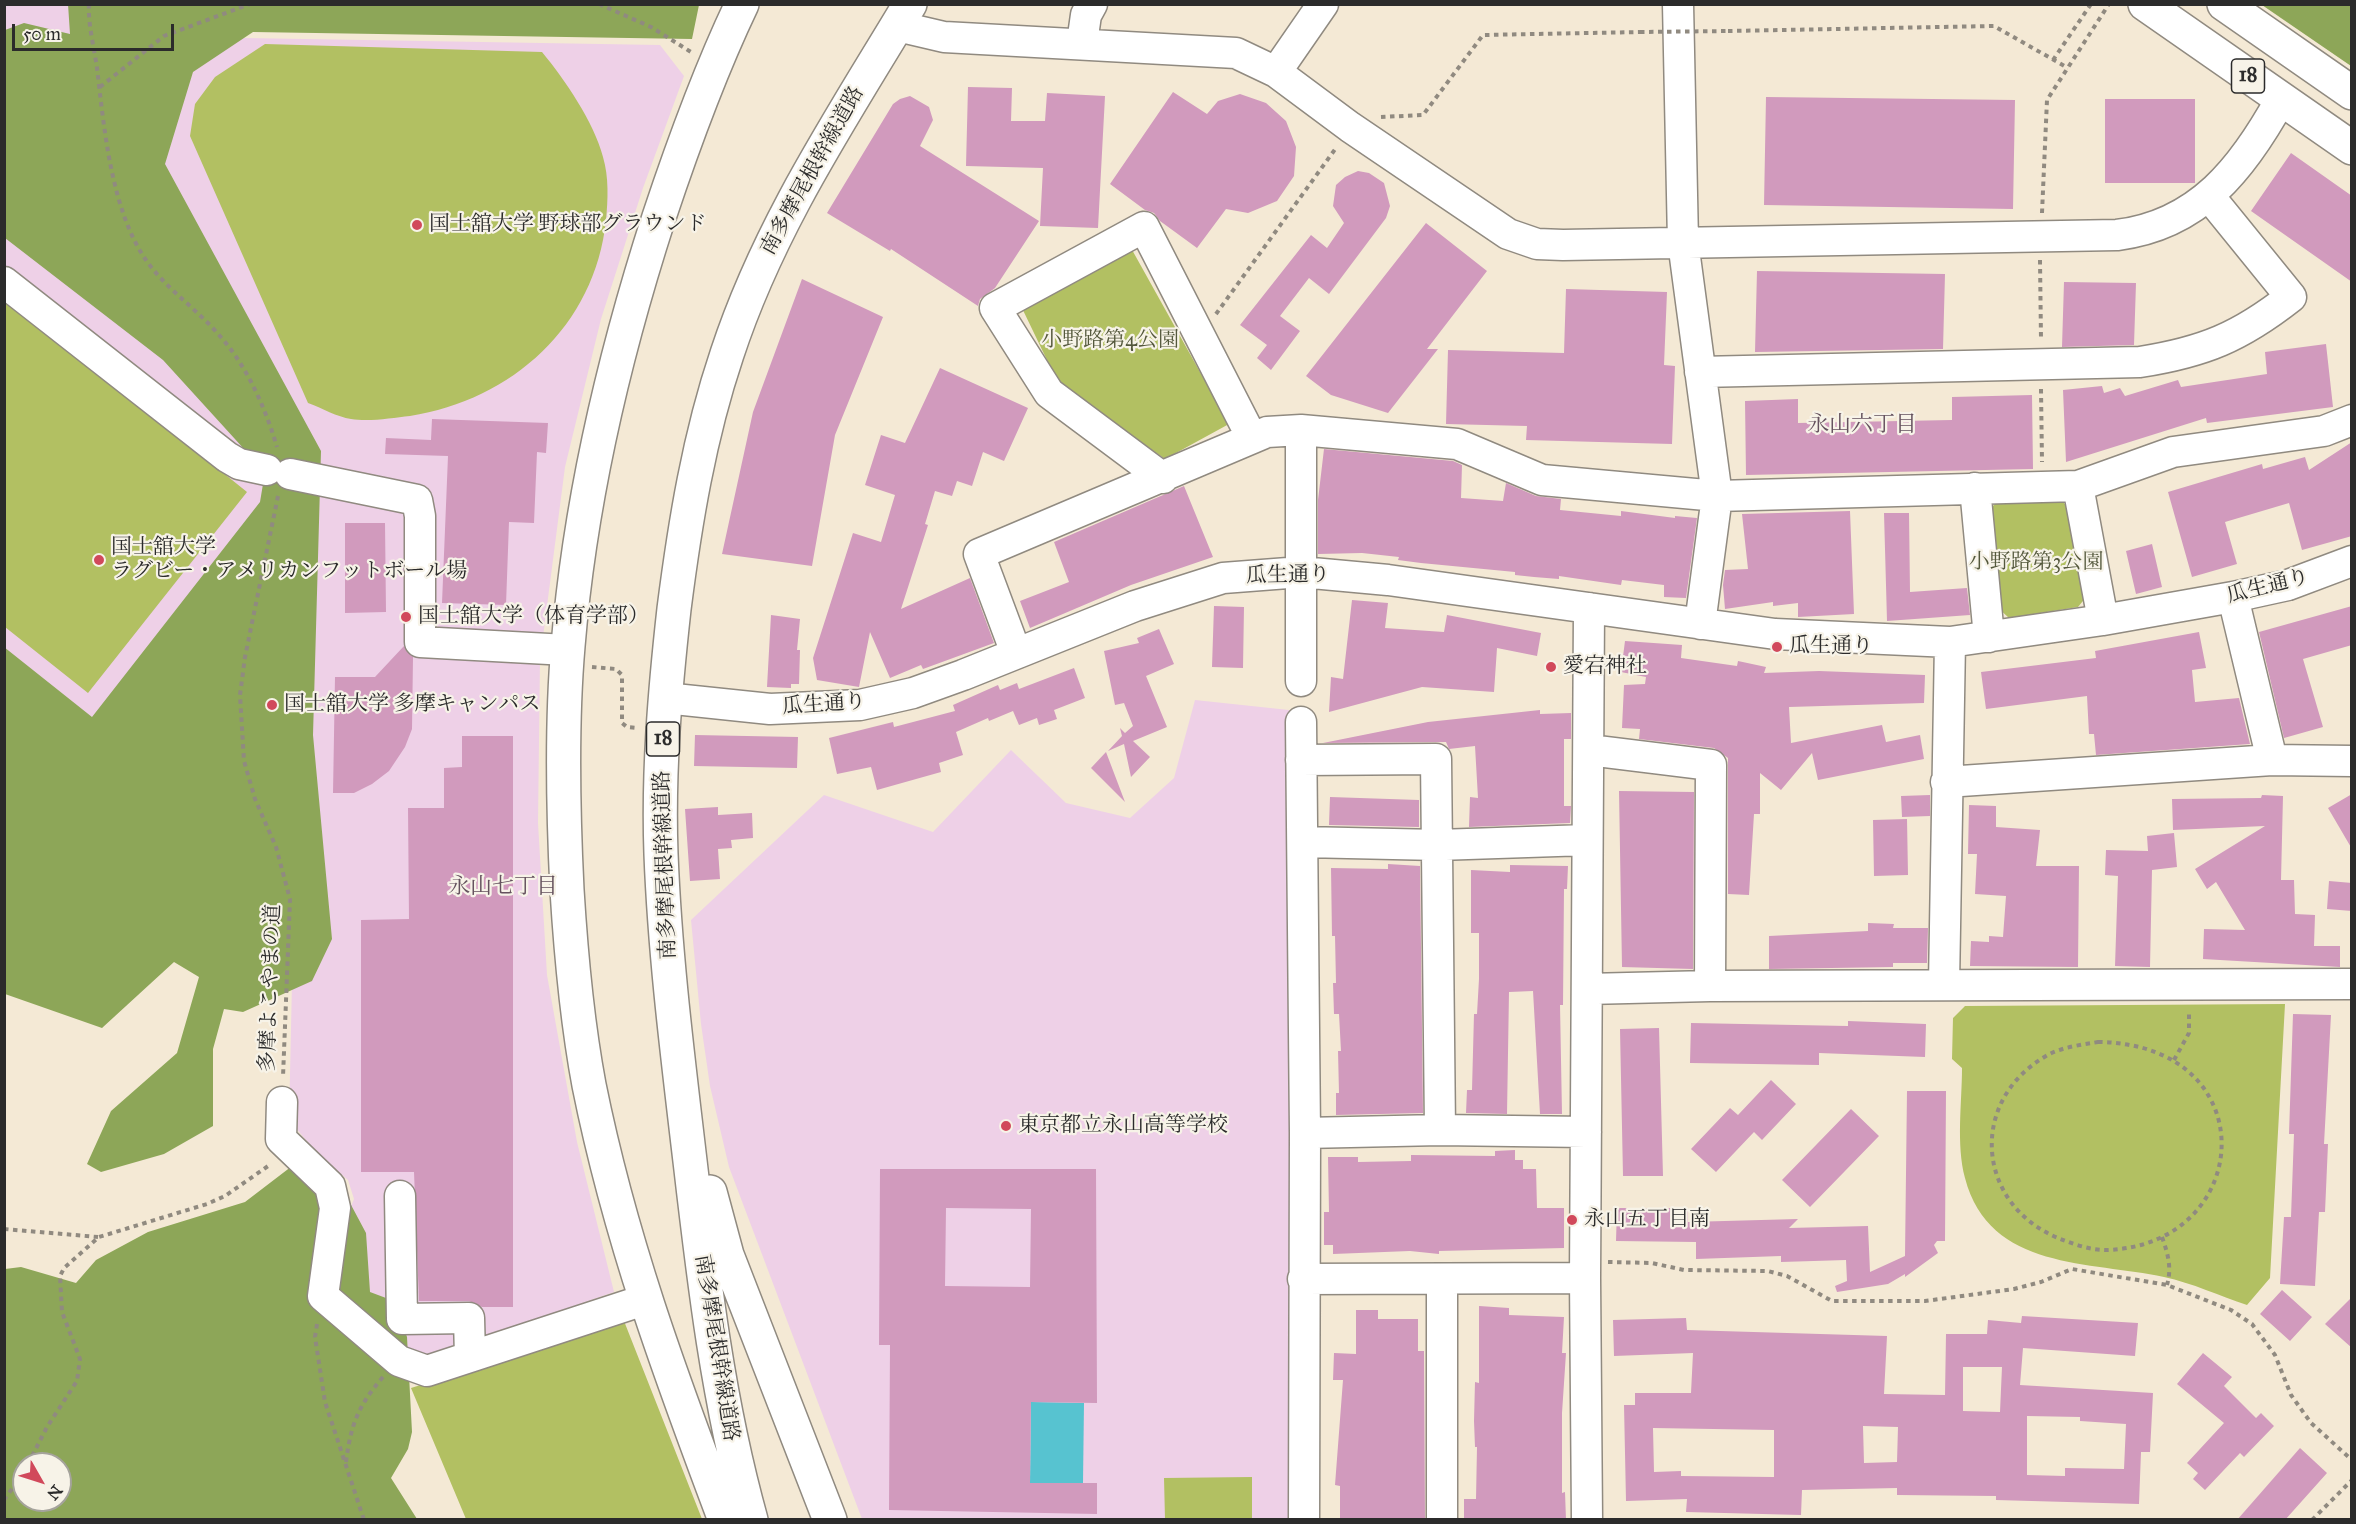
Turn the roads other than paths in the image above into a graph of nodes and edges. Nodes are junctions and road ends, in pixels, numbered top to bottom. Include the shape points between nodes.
1 (742, 4) edge
2 (1092, 4) edge
3 (1323, 4) edge
4 (1678, 4) edge
5 (2145, 4) edge
6 (2224, 4) edge
7 (903, 15) edge
8 (1083, 43) junction
9 (1276, 72) junction
10 (2352, 93) edge
11 (2281, 99) junction
12 (2352, 148) edge
13 (2209, 196) junction
14 (1683, 242) junction
15 (4, 282) edge
16 (1700, 372) junction
17 (2352, 420) edge
18 (1301, 430) junction
19 (1252, 438) junction
20 (1163, 478) junction
21 (2078, 486) junction
22 (1975, 488) junction
23 (1717, 496) junction
24 (2352, 561) edge
25 (1300, 572) junction
26 (2233, 597) junction
27 (1589, 608) junction
28 (2103, 620) junction
29 (1700, 624) junction
30 (1989, 636) junction
31 (1950, 642) junction
32 (1016, 652) junction
33 (575, 658) junction
34 (1302, 681) dead end
35 (666, 698) junction
36 (1301, 722) dead end
37 (1589, 750) junction
38 (1301, 760) junction
39 (2272, 760) junction
40 (2352, 760) edge
41 (1946, 782) junction
42 (1587, 840) junction
43 (1303, 842) junction
44 (1438, 844) junction
45 (1944, 984) junction
46 (2352, 984) edge
47 (1710, 986) junction
48 (1587, 989) junction
49 (681, 1083) junction
50 (282, 1102) road end
51 (1440, 1130) junction
52 (1586, 1132) junction
53 (1305, 1133) junction
54 (400, 1196) dead end
55 (1595, 1270) junction
56 (1303, 1279) junction
57 (1442, 1280) junction
58 (644, 1300) junction
59 (470, 1357) junction
60 (725, 1520) edge
61 (751, 1520) edge
62 (830, 1520) edge
63 (1304, 1520) edge
64 (1442, 1520) edge
65 (1587, 1520) edge

1 - 33 main road, 南多摩尾根幹線道路 via 695,115 619,350 587,500
2 - 8 street via 1086,15
3 - 9 street
4 - 14 street
5 - 11 main road, 18
6 - 10 main road, 18
7 - 8 street via 944,37
7 - 35 main road, 南多摩尾根幹線道路 / 18 via 803,180 771,241 727,352 699,452 682,542
8 - 9 street via 1221,50
9 - 14 street via 1508,234 1538,244
11 - 12 main road, 18
11 - 13 street via 2267,126
13 - 14 street via 2164,224 2117,235
13 - 16 street via 2291,297 2256,324 2181,356 2140,362
14 - 16 street
15 - 33 street via 227,458 239,464 417,500 420,642
16 - 23 street
17 - 21 street via 2324,431 2173,453
18 - 19 street via 1267,432
18 - 23 street via 1457,444 1542,480
18 - 25 street
19 - 20 street
19 - 20 street via 1144,227 995,308 1049,393
20 - 32 street via 979,554
21 - 22 street
21 - 28 street
22 - 23 street
22 - 30 street
23 - 29 street
24 - 26 street, 瓜生通り via 2288,585
25 - 27 street, 瓜生通り
25 - 32 street, 瓜生通り via 1223,578 1135,606
25 - 34 street
26 - 28 street, 瓜生通り
26 - 39 street
27 - 29 street, 瓜生通り
27 - 37 street
28 - 30 street, 瓜生通り
29 - 31 street, 瓜生通り via 1833,639
30 - 31 street, 瓜生通り
31 - 41 street
32 - 35 street, 瓜生通り via 913,693 860,705 770,709
33 - 58 main road, 南多摩尾根幹線道路 via 564,830 575,989 588,1080
35 - 49 main road, 南多摩尾根幹線道路 / 18 via 661,855
36 - 38 street
37 - 42 street
37 - 47 street via 1711,765
38 - 43 street
38 - 44 street via 1436,759
39 - 40 street
39 - 41 street
41 - 45 street
42 - 44 street
42 - 48 street
43 - 44 street
43 - 53 street
44 - 51 street
45 - 46 street
45 - 47 street
47 - 48 street
48 - 52 street
49 - 61 main road, 南多摩尾根幹線道路 / 18 via 716,1369
49 - 62 main road via 727,1255
50 - 59 street via 281,1139 330,1186 335,1208 323,1296 399,1361 428,1371
51 - 52 street
51 - 53 street
52 - 55 street
53 - 56 street
54 - 59 street via 402,1319 469,1318
55 - 57 street
55 - 65 street
56 - 57 street
56 - 63 street
57 - 64 street
58 - 59 street
58 - 60 main road, 南多摩尾根幹線道路

